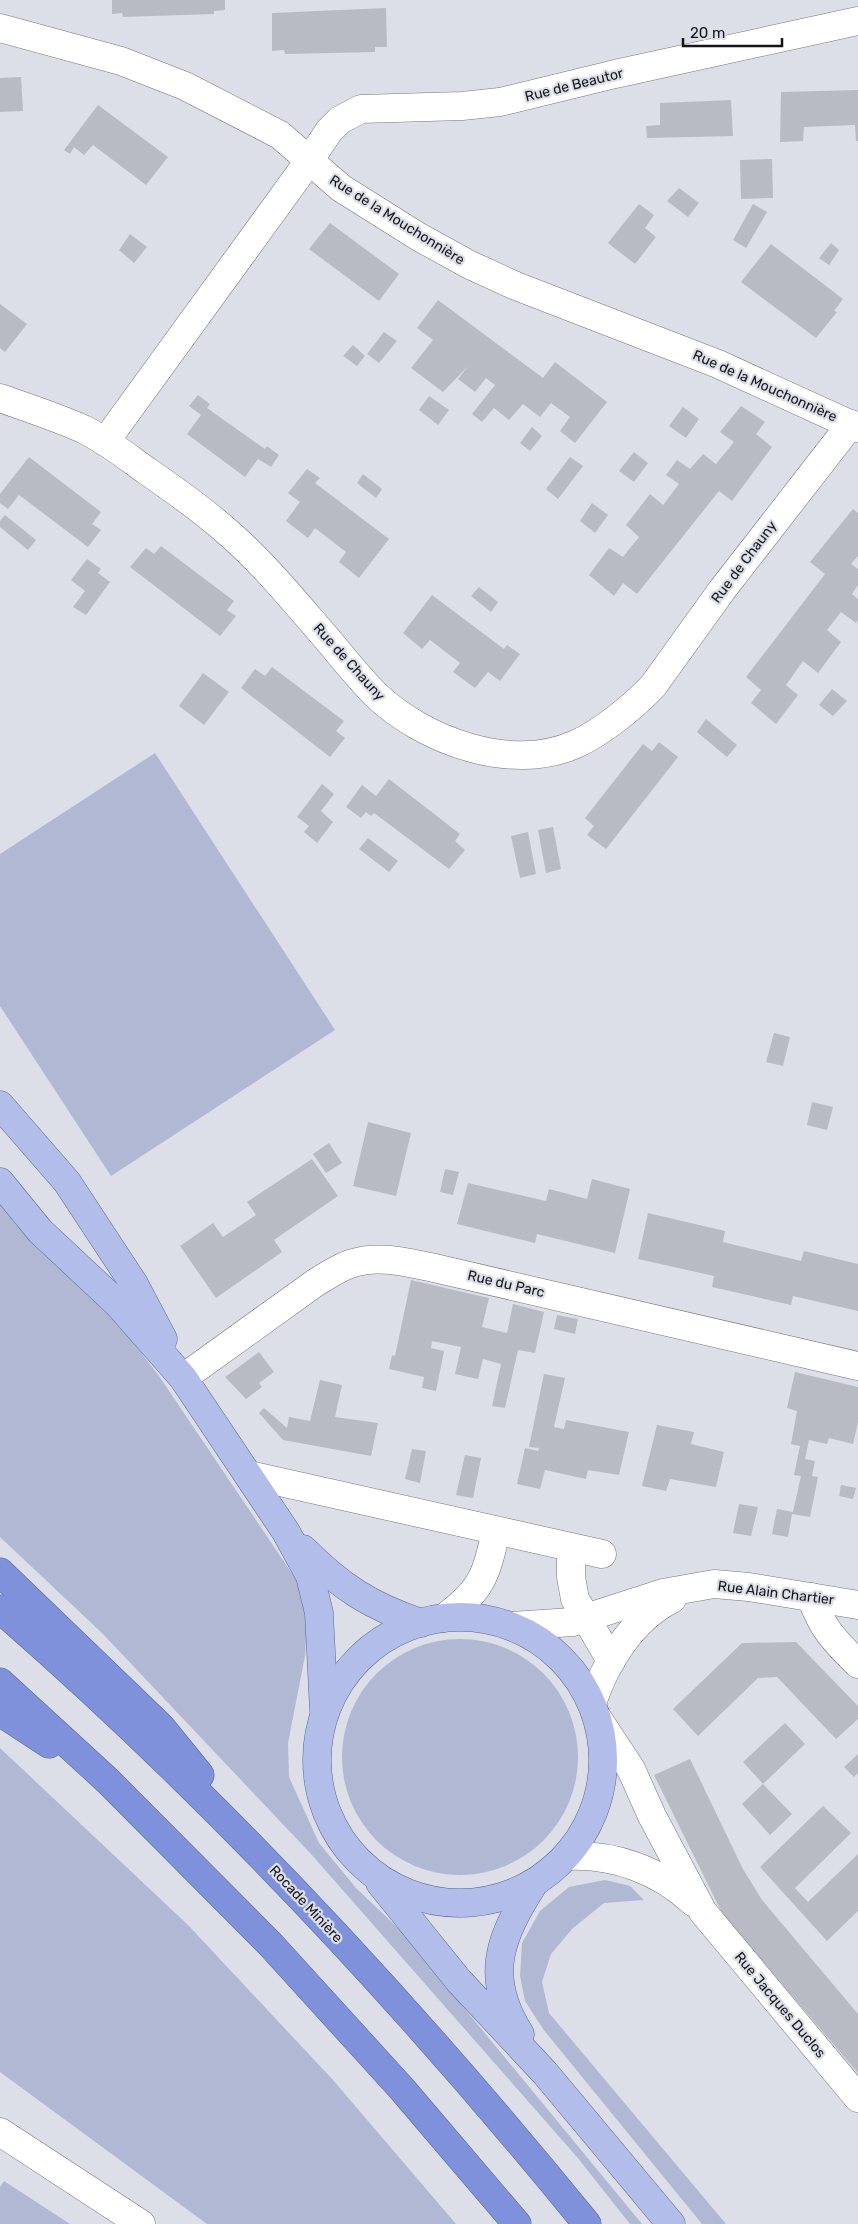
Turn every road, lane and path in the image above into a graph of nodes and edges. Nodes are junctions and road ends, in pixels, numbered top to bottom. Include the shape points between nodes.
1 (858, 21) edge
2 (0, 28) edge
3 (309, 161) junction
4 (0, 398) edge
5 (854, 426) edge
6 (105, 442) junction
7 (0, 1104) edge
8 (0, 1182) edge
9 (858, 1366) edge
10 (183, 1378) junction
11 (249, 1475) junction
12 (496, 1531) junction
13 (286, 1532) junction
14 (571, 1548) junction
15 (602, 1554) dead end
16 (0, 1572) edge
17 (693, 1587) junction
18 (811, 1597) junction
19 (858, 1604) edge
20 (0, 1609) edge
21 (585, 1619) junction
22 (433, 1620) junction
23 (511, 1626) junction
24 (611, 1661) junction
25 (858, 1664) edge
26 (0, 1682) edge
27 (595, 1711) junction
28 (0, 1712) edge
29 (324, 1715) junction
30 (108, 1781) junction
31 (567, 1856) junction
32 (370, 1872) junction
33 (534, 1883) junction
34 (287, 1884) junction
35 (703, 1912) junction
36 (545, 2073) junction
37 (858, 2098) edge
38 (0, 2132) edge
39 (141, 2224) edge
40 (517, 2224) edge
41 (587, 2224) edge
42 (671, 2224) edge

1 - 3 street, Rue de Beautor via 500,102 476,106 361,109 340,120
2 - 3 street, Rue de la Mouchonnière via 121,61 185,86 280,135
3 - 5 street, Rue de la Mouchonnière via 355,197 470,265 718,364
3 - 6 street, Rue de Beautor
4 - 6 street, Rue de Chauny via 62,420
5 - 6 street, Rue de Chauny via 722,590 640,699 576,744 546,752 516,754 458,744 421,728 397,712 362,680 247,549 196,506
7 - 10 main road via 54,1165 83,1207 149,1311
8 - 10 main road via 40,1231 118,1304
9 - 10 street, Rue du Parc via 385,1259 353,1262 338,1269
10 - 11 main road
11 - 12 street
11 - 13 main road
12 - 14 street
12 - 22 street via 488,1566 479,1586 459,1607
13 - 22 main road via 328,1573 356,1594 388,1612
13 - 29 main road via 310,1576 319,1613
14 - 15 street
14 - 21 street via 572,1589
16 - 34 highway via 161,1727
17 - 18 street, Rue Alain Chartier via 730,1585
17 - 21 street, Rue Alain Chartier via 663,1593
17 - 24 street, Rue Alain Chartier via 650,1613 628,1635
18 - 19 street, Rue Alain Chartier
18 - 25 street via 829,1634
20 - 34 highway, Rocade Minière via 157,1754
21 - 23 street, Rue Alain Chartier via 555,1625
21 - 24 street
22 - 23 main road via 485,1619
22 - 29 main road via 393,1634 361,1657 337,1687
23 - 27 main road via 540,1642 565,1662 576,1675
24 - 27 street, Rue Alain Chartier via 598,1686
26 - 30 highway
27 - 31 main road via 604,1752 600,1792 586,1830
27 - 35 street, Rue Jacques Duclos via 631,1769
28 - 30 highway
29 - 32 main road via 318,1746 321,1793 339,1837
30 - 40 highway via 271,1945 345,2025
31 - 33 main road
31 - 35 street, Rue Jacques Duclos via 595,1856 630,1864 681,1891
32 - 33 main road via 416,1897 450,1903 485,1902
32 - 36 main road via 459,1981
33 - 36 main road via 508,1931 499,1958 498,1974 504,2006
34 - 41 highway, Rocade Minière via 429,2036
35 - 37 street, Rue Jacques Duclos
36 - 42 main road
38 - 39 street

